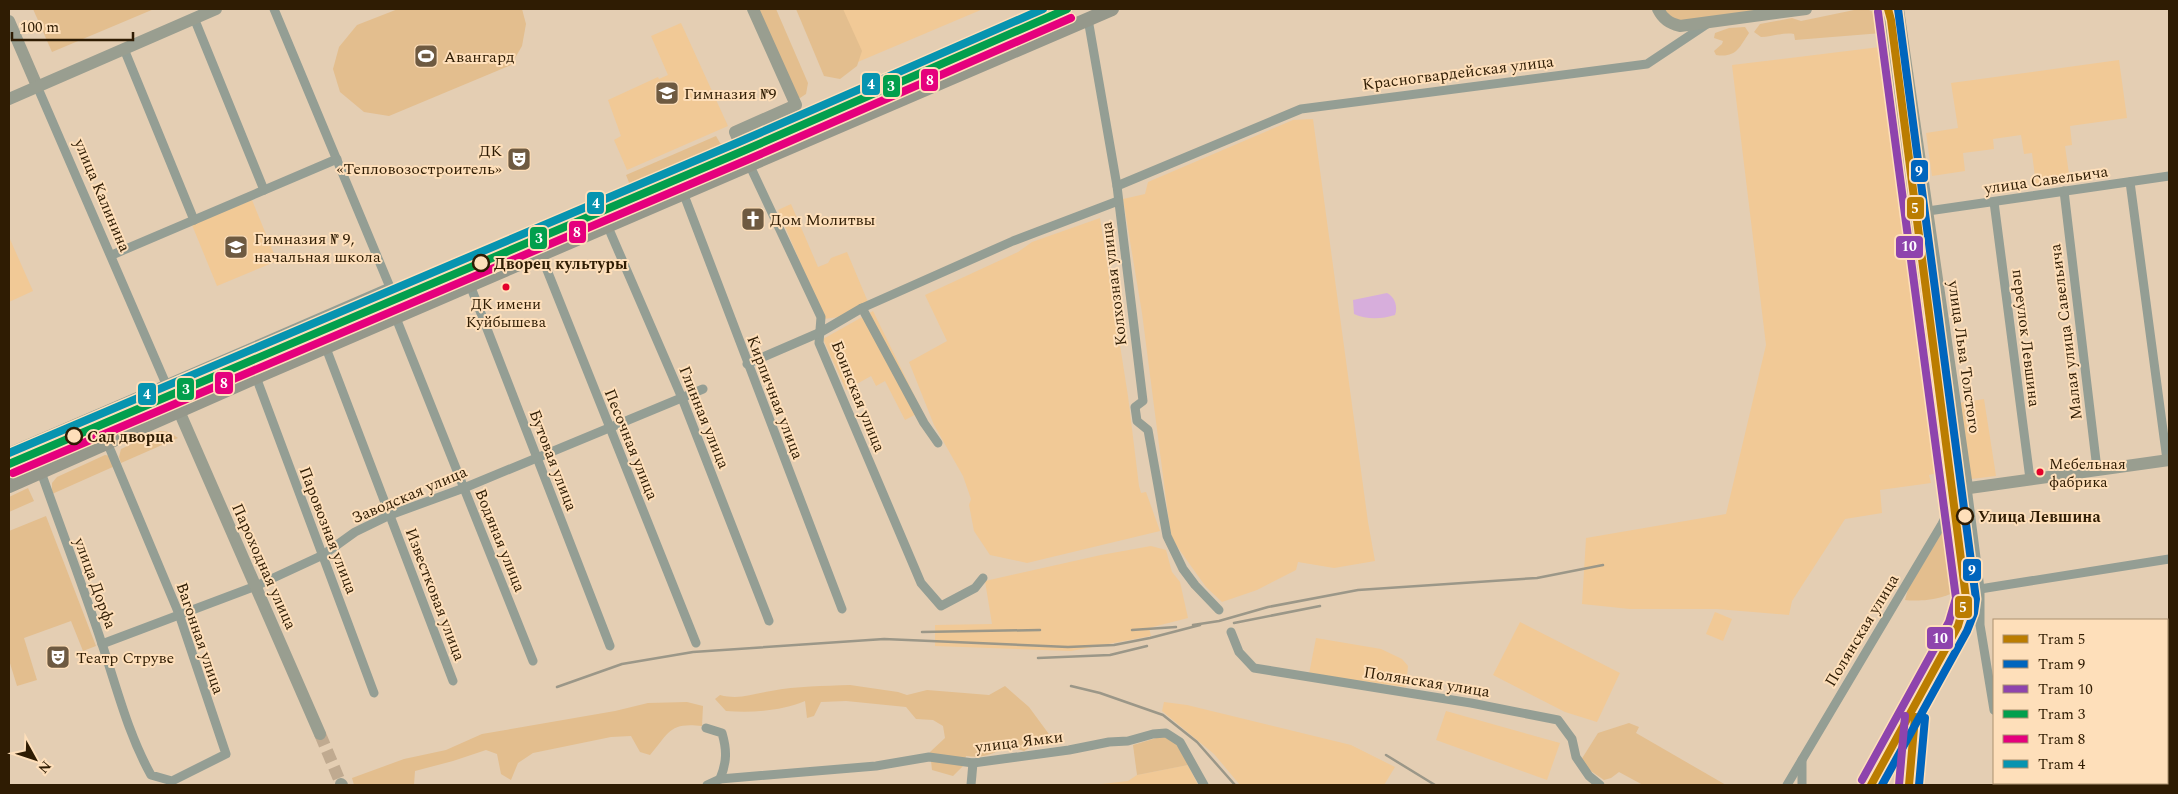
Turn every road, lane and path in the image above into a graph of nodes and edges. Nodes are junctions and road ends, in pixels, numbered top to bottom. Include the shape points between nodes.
1 (216, 9) edge
2 (274, 9) edge
3 (753, 9) edge
4 (1112, 9) edge
5 (1658, 9) edge
6 (1806, 9) edge
7 (1880, 9) edge
8 (1898, 9) edge
9 (194, 18) junction
10 (1088, 19) junction
11 (9, 21) edge
12 (1709, 23) junction
13 (124, 48) junction
14 (37, 86) junction
15 (9, 99) edge
16 (337, 160) junction
17 (750, 166) junction
18 (2169, 176) edge
19 (2130, 182) junction
20 (1117, 186) junction
21 (264, 190) junction
22 (2064, 192) junction
23 (684, 195) junction
24 (1118, 201) junction
25 (1994, 202) junction
26 (1928, 211) junction
27 (194, 220) junction
28 (608, 227) junction
29 (112, 255) junction
30 (541, 255) junction
31 (470, 285) junction
32 (390, 287) junction
33 (862, 308) junction
34 (399, 317) junction
35 (821, 332) junction
36 (326, 348) junction
37 (747, 364) junction
38 (256, 377) junction
39 (166, 384) junction
40 (703, 389) dead end
41 (682, 398) junction
42 (179, 411) junction
43 (609, 429) junction
44 (107, 442) junction
45 (938, 443) dead end
46 (9, 452) edge
47 (538, 458) junction
48 (2168, 460) edge
49 (2097, 469) junction
50 (41, 472) junction
51 (2030, 479) junction
52 (9, 486) edge
53 (464, 488) junction
54 (1967, 488) junction
55 (1948, 490) junction
56 (390, 515) junction
57 (323, 555) junction
58 (2169, 559) edge
59 (983, 578) dead end
60 (256, 586) junction
61 (1980, 589) junction
62 (842, 609) dead end
63 (1219, 610) dead end
64 (179, 614) junction
65 (769, 621) dead end
66 (1231, 632) dead end
67 (696, 643) dead end
68 (102, 644) junction
69 (610, 646) dead end
70 (533, 661) dead end
71 (453, 682) dead end
72 (374, 693) dead end
73 (1993, 704) edge
74 (706, 728) dead end
75 (320, 734) tunnel mouth
76 (142, 760) joint
77 (1802, 760) junction
78 (973, 763) junction
79 (720, 779) junction
80 (708, 785) edge
81 (971, 785) edge
82 (1204, 785) edge
83 (1600, 785) edge
84 (1788, 785) edge
85 (1802, 785) edge

1 - 9 street
2 - 16 street, Водяная улица
3 - 17 street via 796,105 735,132
4 - 10 main road
5 - 12 street via 1671,24
6 - 12 street, Красногвардейская улица
7 - 55 street, улица Льва Толстого via 1888,29
8 - 26 street, улица Льва Толстого
9 - 13 street
9 - 21 street
10 - 17 main road
10 - 20 street, Колхозная улица
11 - 14 street, улица Калинина
12 - 20 street, Красногвардейская улица via 1647,64 1301,109
13 - 14 street
13 - 27 street
14 - 15 street
14 - 29 street, улица Калинина
16 - 21 street
16 - 32 street, Водяная улица
17 - 23 main road
17 - 35 street, Боинская улица via 821,318
18 - 19 street, улица Савельича
19 - 22 street, улица Савельича
19 - 48 street
20 - 24 street, Колхозная улица
21 - 27 street
22 - 25 street, улица Савельича
22 - 49 street, Малая улица Савельича
23 - 28 main road
23 - 37 street, Кирпичная улица
24 - 33 street via 1013,240
24 - 63 street, Колхозная улица via 1143,401 1135,407 1137,421 1148,430 1167,536 1183,569
25 - 26 street, улица Савельича
25 - 51 street, переулок Левшина
26 - 54 street, улица Льва Толстого
27 - 29 street
28 - 30 main road
28 - 41 street, Глинная улица
29 - 39 street, улица Калинина
30 - 31 main road
30 - 43 street, Песочная улица
31 - 34 main road
31 - 47 street, Бутовая улица
32 - 34 street, Водяная улица
32 - 39 street
33 - 35 street
33 - 45 street
34 - 36 main road
34 - 53 street, Водяная улица
35 - 37 street
35 - 59 street, Боинская улица via 819,343 921,583 941,606 975,588
36 - 38 main road
36 - 56 street, Известковая улица
37 - 62 street, Кирпичная улица
38 - 42 main road
38 - 57 street, Паровозная улица
39 - 46 street
40 - 41 street, Заводская улица
41 - 43 street, Заводская улица
41 - 65 street, Глинная улица
42 - 44 main road
42 - 60 street, Пароходная улица
43 - 47 street, Заводская улица
43 - 67 street, Песочная улица
44 - 50 main road
44 - 64 street, Вагонная улица
47 - 53 street, Заводская улица
47 - 69 street, Бутовая улица
48 - 49 street
49 - 51 street
50 - 52 main road
50 - 68 street, улица Дорфа
51 - 54 street
53 - 56 street, Заводская улица
53 - 70 street, Водяная улица
54 - 55 street
54 - 61 street, улица Льва Толстого
55 - 77 street, Полянская улица via 1942,524
56 - 57 street, Заводская улица via 355,532
56 - 71 street, Известковая улица
57 - 60 street, Заводская улица
57 - 72 street, Паровозная улица
58 - 61 street
60 - 64 street, Заводская улица
60 - 75 street, Пароходная улица
61 - 73 street, улица Льва Толстого via 1980,625
64 - 68 street, Заводская улица
64 - 76 street, Вагонная улица via 226,754 172,781 151,775
66 - 83 street, Полянская улица via 1239,652 1254,668 1558,720 1572,739 1576,757
68 - 76 street, улица Дорфа
74 - 79 street via 722,733 725,743 727,755
77 - 84 street, Полянская улица
77 - 85 street
78 - 79 street, улица Ямки via 928,757 876,766
78 - 81 street
78 - 82 street, улица Ямки via 1166,733 1180,742
79 - 80 street, улица Ямки

